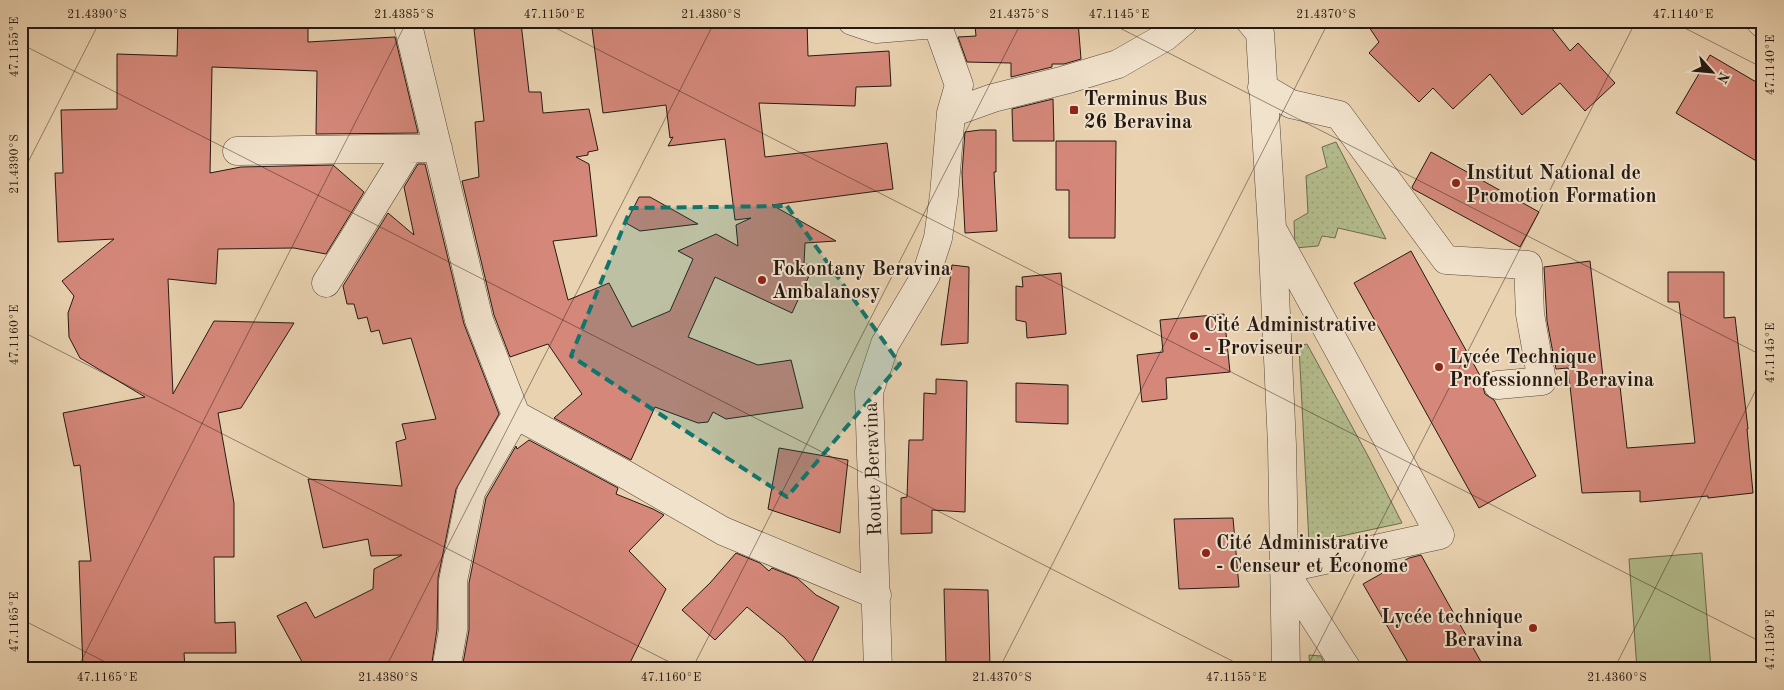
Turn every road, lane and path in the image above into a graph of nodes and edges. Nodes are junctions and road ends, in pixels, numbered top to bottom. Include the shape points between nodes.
1 (407, 21) edge
2 (852, 21) edge
3 (1184, 21) edge
4 (1250, 21) edge
5 (1760, 21) edge
6 (936, 22) edge
7 (1763, 24) edge
8 (1262, 87) junction
9 (951, 113) junction
10 (438, 148) junction
11 (409, 149) junction
12 (238, 151) dead end
13 (1272, 228) junction
14 (326, 283) dead end
15 (1498, 385) dead end
16 (516, 415) junction
17 (1283, 569) junction
18 (877, 594) junction
19 (446, 669) edge
20 (878, 669) edge
21 (1286, 669) edge
22 (1347, 669) edge

1 - 10 street
2 - 6 street via 876,29
3 - 9 street via 1165,37 1118,64 993,98
4 - 8 street via 1260,33
5 - 7 street
6 - 9 street, Route Beravina via 959,85
8 - 13 street
8 - 15 street via 1291,104 1339,115 1446,260 1528,265 1530,314 1542,381
9 - 18 street, Route Beravina via 938,238 926,276 885,344 869,392
10 - 11 street
10 - 16 street via 479,320
11 - 12 street
11 - 14 street
13 - 17 street via 1282,445
13 - 17 street via 1440,535
16 - 18 street via 723,531
16 - 19 street via 471,492 453,581 453,630
17 - 21 street
17 - 22 street
18 - 20 street, Route Beravina

